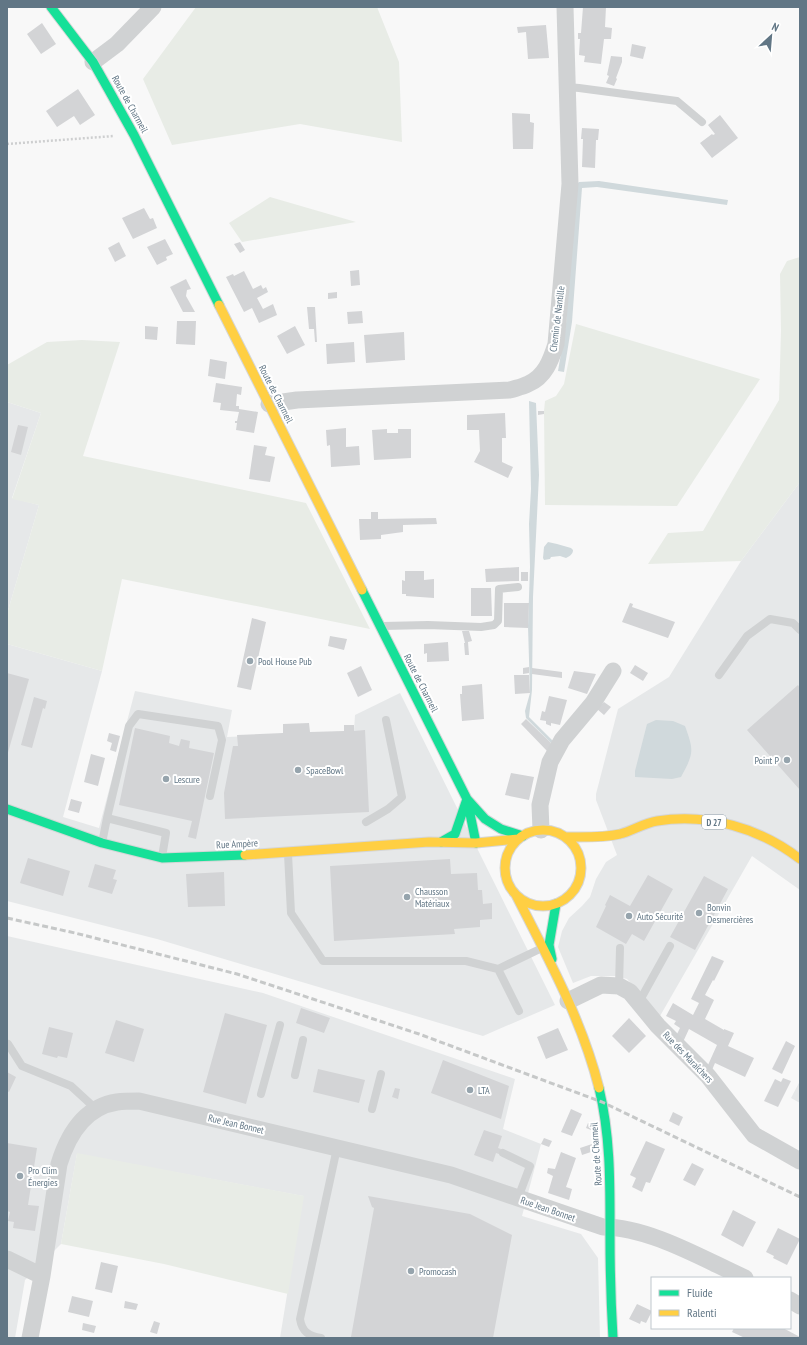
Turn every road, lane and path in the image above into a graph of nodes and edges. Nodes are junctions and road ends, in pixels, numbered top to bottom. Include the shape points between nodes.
1 (51, 7) edge
2 (153, 7) edge
3 (565, 7) edge
4 (93, 62) junction
5 (567, 87) junction
6 (702, 122) dead end
7 (134, 134) junction
8 (7, 144) edge
9 (269, 404) junction
10 (518, 587) dead end
11 (380, 626) junction
12 (800, 630) edge
13 (612, 671) dead end
14 (719, 676) dead end
15 (386, 720) dead end
16 (210, 796) dead end
17 (467, 799) junction
18 (7, 809) edge
19 (107, 818) junction
20 (366, 822) dead end
21 (541, 830) junction
22 (620, 834) junction
23 (520, 837) junction
24 (565, 837) junction
25 (441, 842) junction
26 (476, 843) junction
27 (102, 844) junction
28 (608, 844) dead end
29 (288, 852) junction
30 (487, 853) dead end
31 (592, 857) dead end
32 (162, 858) junction
33 (800, 859) edge
34 (498, 863) dead end
35 (581, 866) junction
36 (505, 870) junction
37 (516, 895) junction
38 (556, 904) junction
39 (670, 946) dead end
40 (545, 947) junction
41 (620, 948) dead end
42 (498, 969) junction
43 (619, 986) junction
44 (568, 1001) junction
45 (639, 1002) junction
46 (519, 1011) dead end
47 (280, 1025) dead end
48 (303, 1040) dead end
49 (8, 1044) dead end
50 (381, 1074) dead end
51 (295, 1075) dead end
52 (261, 1094) dead end
53 (96, 1109) junction
54 (372, 1109) dead end
55 (336, 1148) junction
56 (503, 1153) dead end
57 (800, 1161) edge
58 (518, 1198) junction
59 (610, 1227) junction
60 (7, 1259) edge
61 (42, 1276) junction
62 (743, 1277) edge
63 (791, 1301) edge
64 (800, 1306) edge
65 (30, 1338) edge
66 (321, 1338) edge
67 (612, 1338) edge

1 - 4 main road, Route de Charmeil
2 - 4 street via 117,44
3 - 5 street, Chemin de Nantille
4 - 7 main road, Route de Charmeil
5 - 6 lane via 677,101
5 - 9 street, Chemin de Nantille via 570,184 562,286 556,344 551,361 541,375 529,384 510,390 297,400
7 - 8 path
7 - 9 main road, Route de Charmeil
9 - 11 main road, Route de Charmeil
10 - 11 lane via 499,589 498,621 494,625
11 - 17 main road, Route de Charmeil
12 - 14 lane via 793,623 770,619 747,636
13 - 21 street via 593,703 562,740 550,762 540,805
15 - 20 lane via 402,797
16 - 19 lane via 222,740 218,726 138,714 129,726
17 - 23 main road, Route de Charmeil via 485,819
17 - 25 main road via 455,834
17 - 26 main road, Route de Charmeil
18 - 27 main road, Rue Ampère
19 - 27 lane
19 - 32 lane via 166,834
21 - 23 main road
21 - 24 main road via 554,831
22 - 24 main road, D 27 via 593,838
22 - 28 main road, D 27
22 - 33 main road, D 27 via 656,821 689,819 722,823 756,832 789,849
23 - 26 main road, Rue Ampère
23 - 36 main road via 506,858
24 - 35 main road via 579,854
25 - 26 main road, Rue Ampère
25 - 29 main road, Rue Ampère
26 - 30 main road
27 - 32 main road, Rue Ampère
29 - 32 main road, Rue Ampère
29 - 42 lane via 291,913 323,961 466,961
31 - 35 main road
34 - 36 main road
35 - 38 main road via 580,878 575,889 567,898
36 - 37 main road via 506,879
37 - 38 main road via 524,902 534,905
37 - 40 main road, Route de Charmeil
38 - 40 main road
39 - 45 lane
40 - 42 lane
40 - 44 main road, Route de Charmeil
41 - 43 lane
42 - 46 lane
43 - 44 street via 601,985
43 - 45 street, Rue des Maraîchers via 630,992
44 - 59 main road, Route de Charmeil via 590,1055 602,1102 607,1132
45 - 57 street, Rue des Maraîchers via 658,1026 708,1076 754,1135
47 - 52 lane
48 - 51 lane
49 - 53 lane via 22,1066 71,1086
50 - 54 lane
53 - 55 street, Rue Jean Bonnet via 116,1102 139,1101
53 - 61 street, Rue Jean Bonnet via 77,1125 63,1149
55 - 58 street, Rue Jean Bonnet via 451,1176
55 - 66 lane via 300,1319 301,1327 311,1336
56 - 58 lane via 530,1166
58 - 59 street, Rue Jean Bonnet via 603,1227
59 - 62 street, Rue Jean Bonnet via 658,1238
59 - 67 main road, Route de Charmeil
60 - 61 street
61 - 65 street, Rue Jean Bonnet
63 - 64 street

